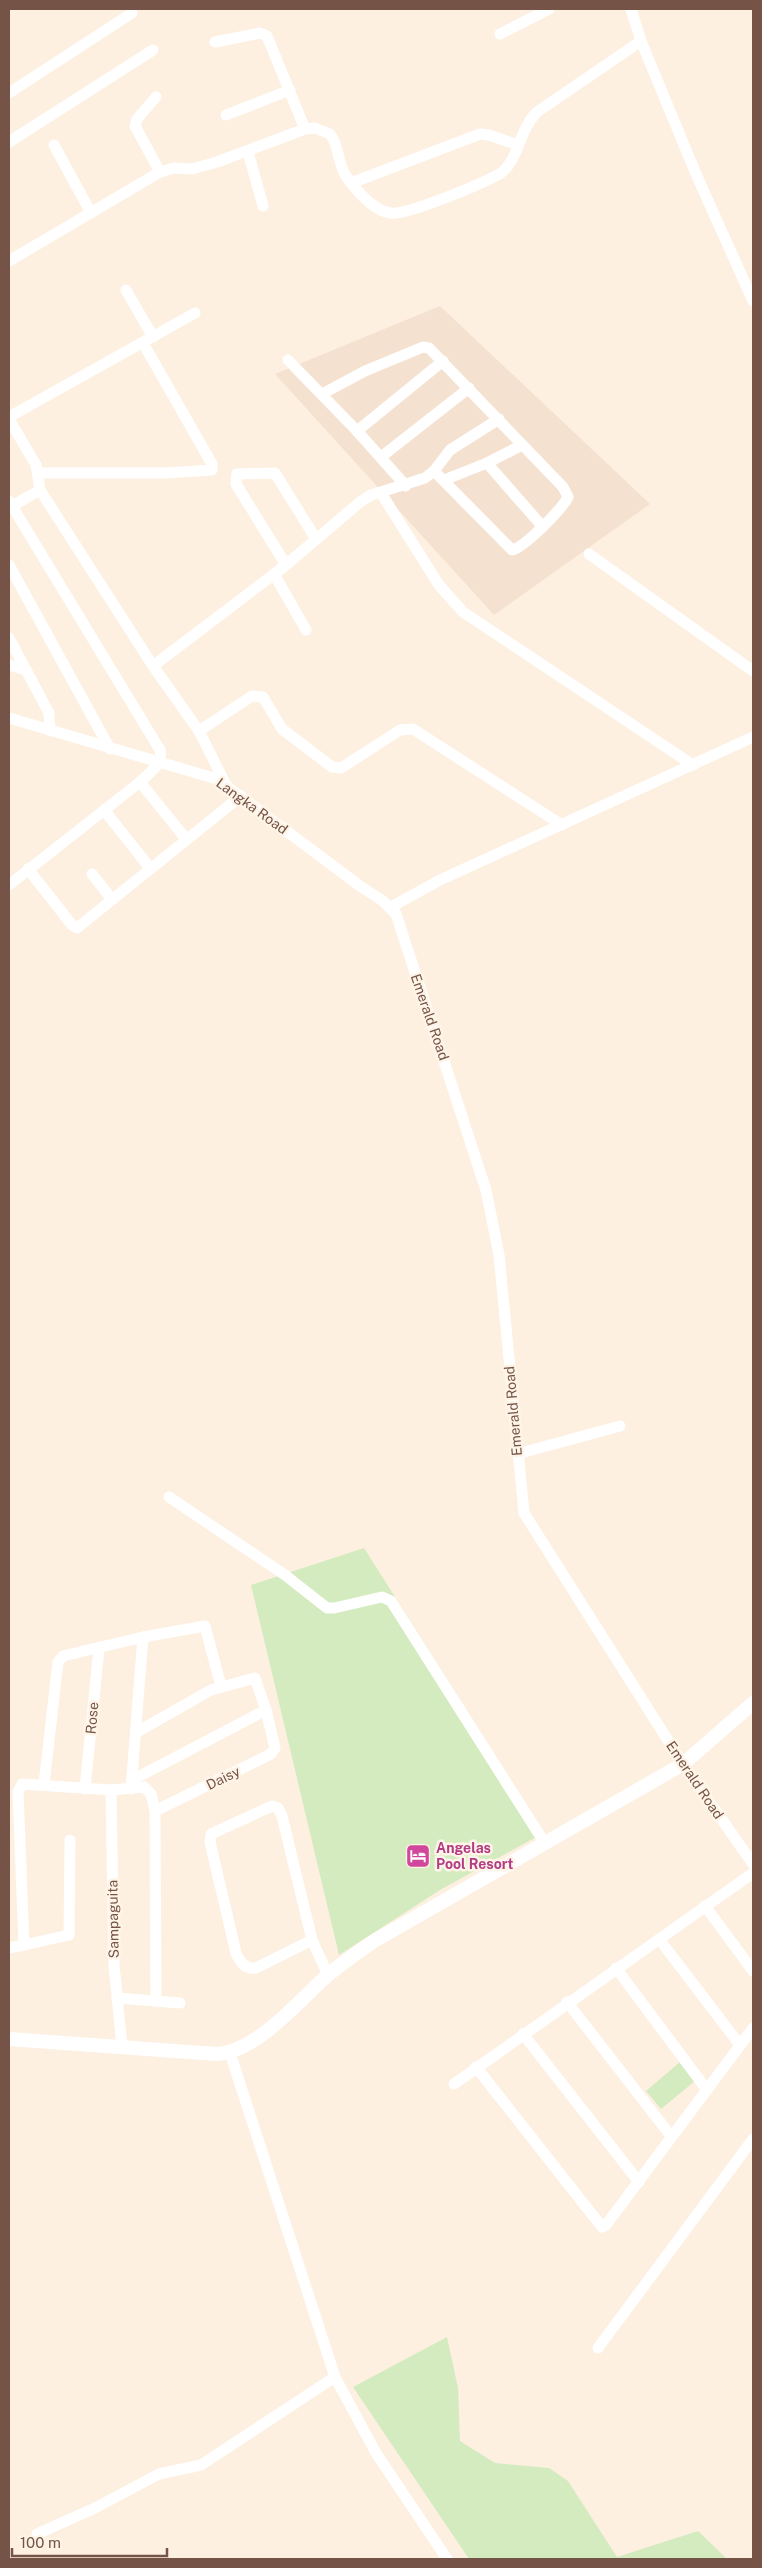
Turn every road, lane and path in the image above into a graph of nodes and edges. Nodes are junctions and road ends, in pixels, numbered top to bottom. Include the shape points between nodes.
1 (548, 9) edge
2 (631, 9) edge
3 (132, 13) dead end
4 (500, 34) dead end
5 (641, 41) junction
6 (216, 42) dead end
7 (153, 50) dead end
8 (290, 90) junction
9 (9, 93) edge
10 (156, 97) dead end
11 (226, 115) dead end
12 (305, 129) junction
13 (9, 142) edge
14 (54, 145) dead end
15 (518, 145) junction
16 (248, 152) junction
17 (160, 172) junction
18 (351, 183) junction
19 (263, 206) dead end
20 (91, 213) junction
21 (9, 261) edge
22 (126, 290) dead end
23 (753, 301) edge
24 (195, 313) dead end
25 (153, 337) junction
26 (143, 343) junction
27 (288, 360) dead end
28 (443, 361) junction
29 (469, 388) junction
30 (322, 394) junction
31 (9, 418) edge
32 (499, 419) junction
33 (358, 431) junction
34 (522, 444) junction
35 (381, 457) junction
36 (486, 463) junction
37 (434, 471) junction
38 (38, 473) junction
39 (444, 480) junction
40 (406, 486) junction
41 (40, 490) junction
42 (381, 494) junction
43 (10, 503) edge
44 (542, 526) junction
45 (316, 539) junction
46 (589, 554) dead end
47 (9, 565) edge
48 (286, 565) junction
49 (274, 574) junction
50 (306, 630) dead end
51 (9, 638) edge
52 (9, 665) edge
53 (153, 666) junction
54 (26, 670) junction
55 (753, 671) edge
56 (9, 718) edge
57 (50, 731) junction
58 (199, 731) junction
59 (753, 738) edge
60 (110, 749) junction
61 (160, 762) junction
62 (692, 765) junction
63 (140, 782) junction
64 (226, 785) junction
65 (241, 796) junction
66 (104, 810) junction
67 (562, 825) junction
68 (186, 839) junction
69 (150, 868) junction
70 (28, 869) junction
71 (92, 874) dead end
72 (9, 885) edge
73 (112, 898) junction
74 (391, 907) junction
75 (620, 1426) dead end
76 (517, 1454) junction
77 (169, 1497) dead end
78 (143, 1637) junction
79 (99, 1648) junction
80 (221, 1686) junction
81 (753, 1703) edge
82 (266, 1710) junction
83 (137, 1732) junction
84 (683, 1764) junction
85 (44, 1784) junction
86 (132, 1784) junction
87 (85, 1789) junction
88 (111, 1790) junction
89 (155, 1811) junction
90 (70, 1840) dead end
91 (544, 1842) junction
92 (753, 1864) edge
93 (753, 1873) edge
94 (705, 1906) junction
95 (659, 1938) junction
96 (312, 1940) junction
97 (24, 1945) junction
98 (9, 1948) edge
99 (616, 1968) junction
100 (753, 1971) edge
101 (328, 1975) junction
102 (117, 1998) junction
103 (156, 2001) junction
104 (567, 2002) junction
105 (180, 2003) dead end
106 (753, 2028) edge
107 (522, 2034) junction
108 (9, 2039) edge
109 (740, 2045) junction
110 (122, 2047) junction
111 (230, 2053) junction
112 (476, 2067) junction
113 (454, 2084) dead end
114 (707, 2090) junction
115 (671, 2136) junction
116 (753, 2139) edge
117 (639, 2182) junction
118 (598, 2348) dead end
119 (335, 2378) junction
120 (37, 2534) dead end
121 (446, 2559) edge

1 - 4 street
2 - 5 street
3 - 9 street
5 - 15 street via 537,112 524,128
5 - 23 street via 723,238
6 - 8 street via 265,34 270,39
7 - 13 street
8 - 11 street
8 - 12 street
10 - 17 street via 137,119 136,126
12 - 16 street
12 - 18 street via 315,128 330,134 337,144 341,168
14 - 20 street
15 - 18 street via 480,134
15 - 18 street via 510,164 496,176 399,213 376,208
16 - 17 street via 192,169 174,168
16 - 19 street
17 - 20 street
20 - 21 street
22 - 25 street
24 - 25 street
25 - 26 street
26 - 31 street
26 - 38 street via 212,464 212,470
27 - 30 street
28 - 29 street
28 - 30 street via 423,347 376,366
28 - 33 street
29 - 32 street
29 - 35 street
30 - 33 street
31 - 38 street
32 - 34 street
32 - 37 street via 450,450
33 - 35 street
34 - 36 street
34 - 44 street via 568,493 567,499
35 - 40 street
36 - 39 street
36 - 44 street
37 - 39 street
37 - 40 street
38 - 41 street
39 - 44 street via 512,550
40 - 42 street
41 - 43 street
41 - 53 street
42 - 45 street via 365,498
42 - 62 street via 439,585 463,612
43 - 61 street via 160,750
45 - 48 street
45 - 48 street via 275,473 237,474 236,484
46 - 55 street
47 - 60 street
48 - 49 street
49 - 50 street
49 - 53 street
51 - 54 street
52 - 54 street
53 - 58 street
54 - 57 street via 51,718
56 - 57 street, Langka Road
57 - 60 street, Langka Road
58 - 64 street
58 - 67 street via 252,696 263,697 282,730 332,767 341,768 400,730 413,729
59 - 62 street
60 - 61 street, Langka Road
61 - 63 street
61 - 64 street, Langka Road via 210,776
62 - 67 street
63 - 66 street
63 - 68 street
64 - 65 street, Langka Road
65 - 68 street
65 - 74 street, Langka Road
66 - 69 street
66 - 70 street
67 - 74 street via 440,880
68 - 69 street
69 - 73 street
70 - 72 street
70 - 73 street via 75,928
71 - 73 street
74 - 76 street, Emerald Road via 399,920 460,1106 492,1216 500,1263
75 - 76 street
76 - 84 street, Emerald Road via 522,1504 528,1520
77 - 91 street via 285,1575 327,1608 382,1597 392,1601
78 - 79 street
78 - 80 street via 205,1626
78 - 83 street
79 - 85 street via 64,1656 58,1662
79 - 87 street, Rose
80 - 82 street, Daisy via 255,1678
80 - 83 street, Daisy
81 - 84 street
82 - 86 street
82 - 89 street, Daisy via 274,1752
83 - 86 street
84 - 91 street
84 - 92 street, Emerald Road
85 - 87 street
85 - 97 street via 22,1784 18,1792
86 - 88 street
86 - 89 street via 147,1788
87 - 88 street
88 - 102 street, Sampaguita
89 - 103 street
90 - 97 street via 69,1935
91 - 101 street via 374,1941
93 - 94 street
94 - 95 street
94 - 100 street
95 - 99 street
95 - 109 street
96 - 96 street via 278,1808 272,1806 211,1834 210,1842 236,1953 243,1965 256,1968
96 - 101 street
97 - 98 street
99 - 104 street
99 - 114 street
101 - 111 street via 266,2030
102 - 103 street
102 - 110 street, Sampaguita
103 - 105 street
104 - 107 street
104 - 115 street
106 - 109 street
107 - 112 street
107 - 117 street
108 - 110 street
109 - 114 street
110 - 111 street
111 - 119 street
112 - 113 street
112 - 117 street via 600,2226 606,2225
114 - 115 street
115 - 117 street
116 - 118 street
119 - 120 street via 201,2465 159,2474
119 - 121 street via 376,2452

